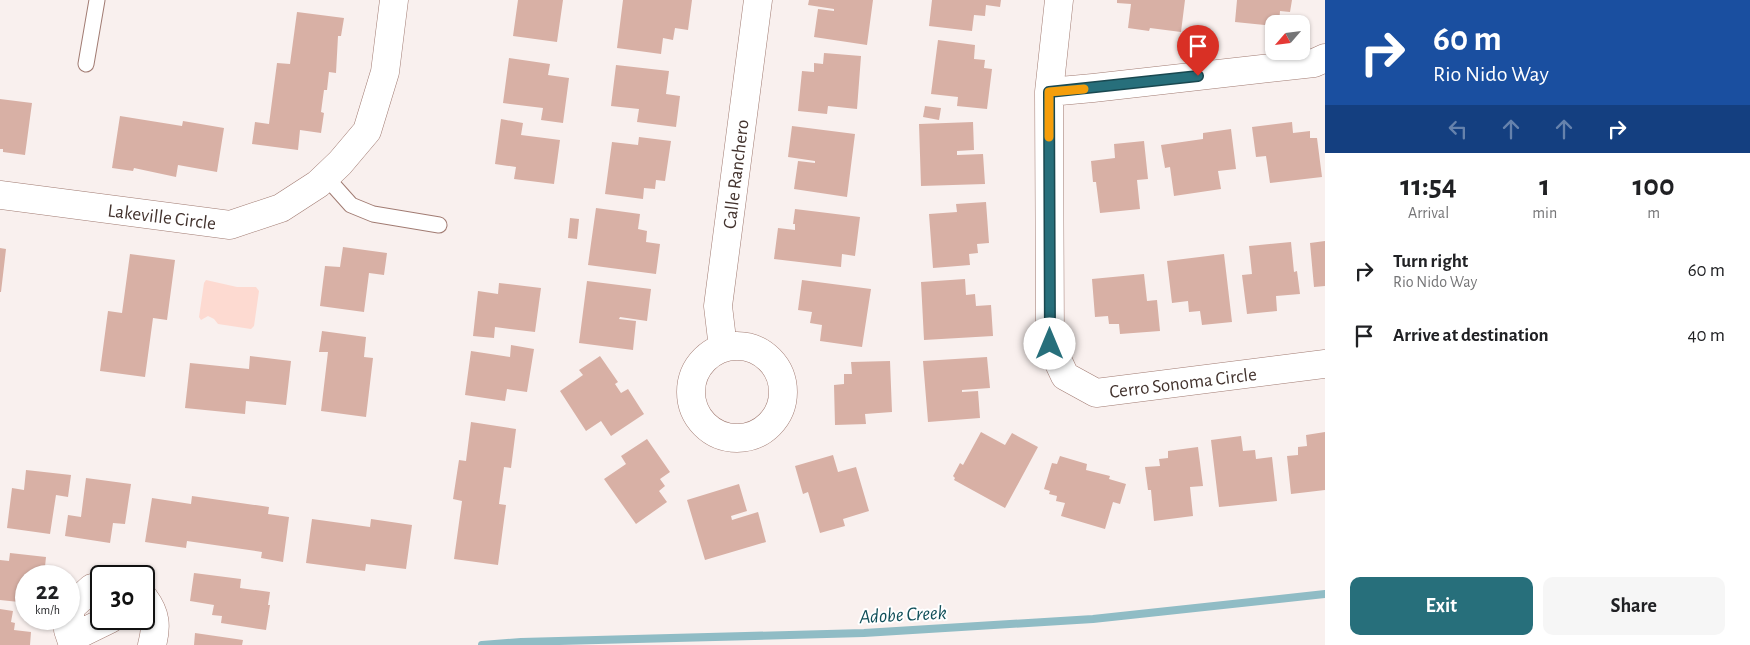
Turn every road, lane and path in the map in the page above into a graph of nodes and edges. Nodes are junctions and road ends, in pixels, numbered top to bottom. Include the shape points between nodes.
1 (97, 0) edge
2 (394, 0) edge
3 (758, 0) edge
4 (1059, 0) edge
5 (1325, 58) edge
6 (86, 64) dead end
7 (1049, 92) junction
8 (326, 177) junction
9 (0, 195) edge
10 (439, 225) dead end
11 (722, 348) dead end
12 (1325, 364) edge
13 (90, 590) edge
14 (91, 630) edge
15 (155, 630) edge
16 (72, 641) edge
17 (152, 645) edge

1 - 6 lane
2 - 8 street, Lakeville Circle via 385,72 367,132
3 - 11 street, Calle Ranchero via 718,306
4 - 7 street, Cerro Sonoma Circle
5 - 7 street via 1314,63
7 - 12 street, Cerro Sonoma Circle via 1050,344 1065,376 1096,393
8 - 9 street, Lakeville Circle via 281,208 230,225
8 - 10 lane via 351,205 372,214
13 - 16 street via 71,607 68,630
14 - 16 street
15 - 17 street

